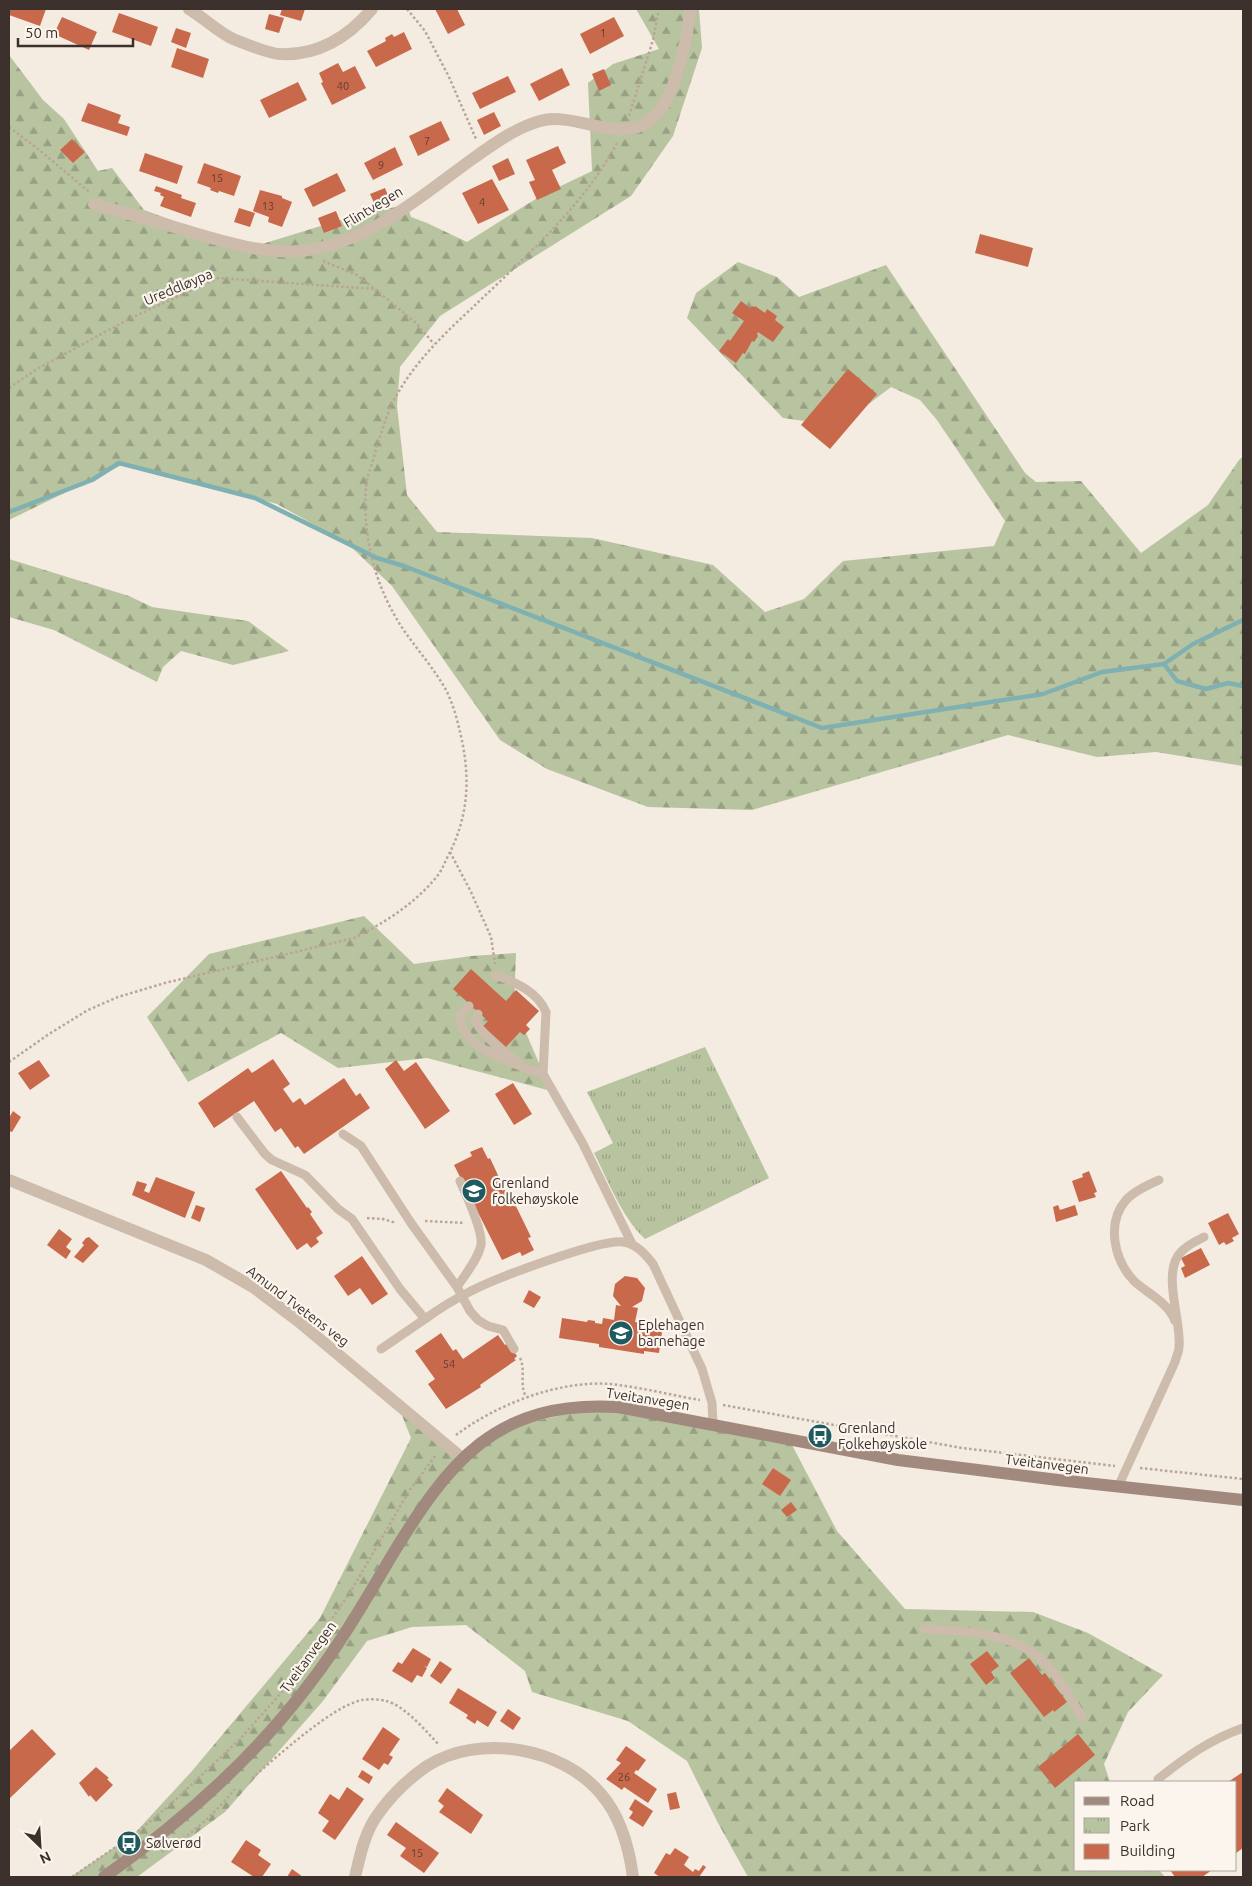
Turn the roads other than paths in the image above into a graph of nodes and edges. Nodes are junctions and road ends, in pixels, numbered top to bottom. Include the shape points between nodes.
1 (189, 9) edge
2 (372, 9) edge
3 (690, 9) edge
4 (94, 204) road end
5 (496, 975) road end
6 (469, 1006) dead end
7 (478, 1014) dead end
8 (523, 1067) junction
9 (543, 1074) junction
10 (237, 1117) dead end
11 (343, 1134) dead end
12 (9, 1180) edge
13 (1159, 1180) dead end
14 (460, 1181) dead end
15 (1204, 1237) dead end
16 (632, 1244) junction
17 (457, 1286) junction
18 (462, 1296) junction
19 (425, 1319) junction
20 (1179, 1331) junction
21 (381, 1349) dead end
22 (514, 1349) road end
23 (713, 1425) junction
24 (462, 1458) junction
25 (1118, 1487) junction
26 (1243, 1500) edge
27 (924, 1629) dead end
28 (1082, 1717) dead end
29 (1243, 1728) edge
30 (1158, 1779) dead end
31 (104, 1877) edge
32 (355, 1877) edge
33 (633, 1877) edge

1 - 2 street via 233,38 278,54 304,54 339,40 360,24
3 - 4 street, Flintvegen via 674,81 664,105 648,122 630,129 610,130 560,118 540,121 495,142 371,230 345,242 306,251 246,247
5 - 9 lane via 521,985 546,1012
6 - 8 lane via 460,1015 465,1034 496,1056
7 - 8 lane via 477,1025
8 - 9 lane
9 - 16 lane via 582,1142
10 - 19 lane via 265,1154 305,1175 352,1219 400,1289
11 - 17 lane via 361,1146
12 - 24 street, Amund Tvetens veg via 206,1260 253,1286
13 - 20 lane via 1127,1198 1117,1212 1115,1243 1134,1281 1162,1303 1173,1316
14 - 17 lane via 481,1245
15 - 20 lane via 1180,1252 1175,1262 1173,1281
16 - 18 lane via 621,1241 580,1251 512,1274
16 - 23 lane via 653,1264 702,1369 712,1402
17 - 18 lane
18 - 19 lane
18 - 22 lane via 478,1320 503,1330
19 - 21 lane
20 - 25 lane via 1180,1347 1175,1362
23 - 24 main road, Tveitanvegen via 618,1407 588,1405 536,1414 514,1423 493,1434
23 - 25 main road, Tveitanvegen via 898,1460
24 - 31 main road, Tveitanvegen via 434,1491 328,1659 286,1713 239,1765 189,1812
25 - 26 main road, Tveitanvegen
27 - 28 lane via 994,1637 1032,1651 1054,1673
29 - 30 lane via 1194,1751
32 - 33 street via 362,1847 376,1817 401,1787 428,1766 449,1756 482,1748 535,1753 560,1762 583,1777 601,1794 620,1824

